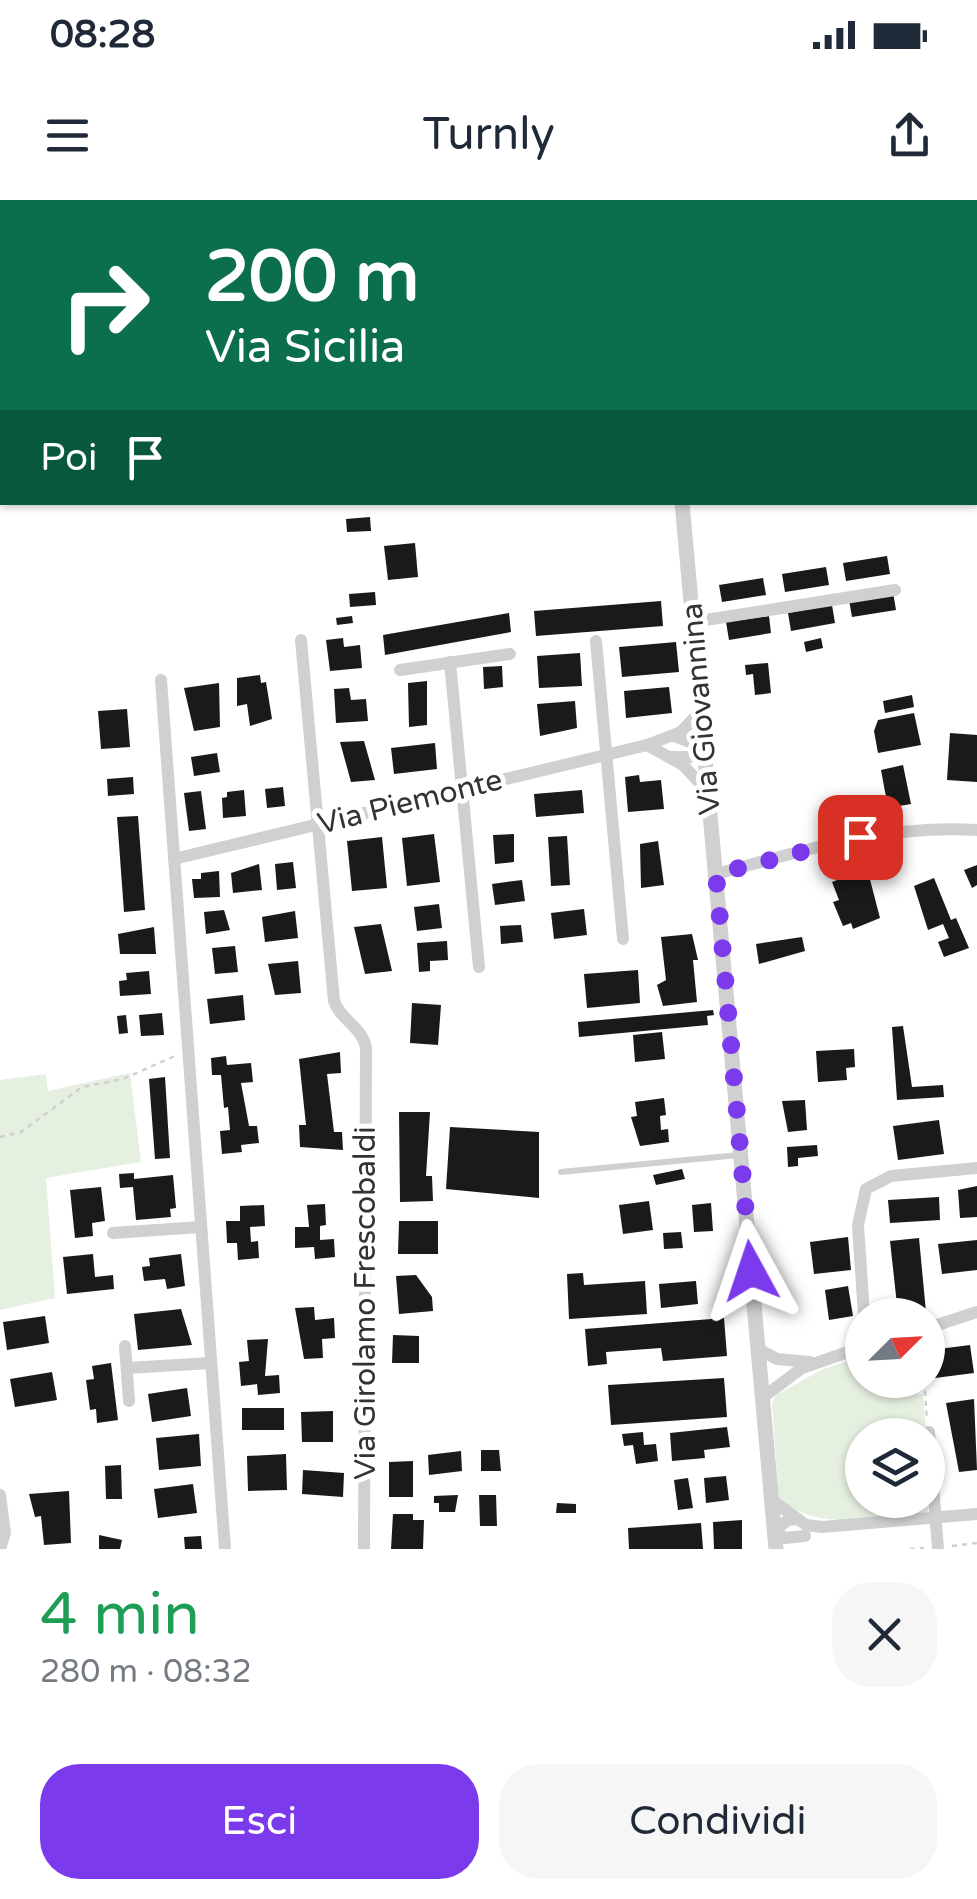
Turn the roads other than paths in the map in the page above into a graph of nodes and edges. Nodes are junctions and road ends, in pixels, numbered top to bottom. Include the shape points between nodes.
1 (682, 505) edge
2 (895, 590) dead end
3 (693, 622) junction
4 (301, 640) dead end
5 (596, 642) dead end
6 (510, 654) dead end
7 (450, 662) junction
8 (400, 670) dead end
9 (161, 680) dead end
10 (701, 711) junction
11 (673, 736) junction
12 (647, 744) junction
13 (704, 747) junction
14 (606, 754) junction
15 (672, 757) junction
16 (462, 787) junction
17 (708, 793) junction
18 (318, 826) junction
19 (977, 830) edge
20 (174, 859) junction
21 (716, 874) junction
22 (623, 939) dead end
23 (479, 966) dead end
24 (741, 1154) junction
25 (977, 1168) edge
26 (561, 1172) dead end
27 (200, 1227) junction
28 (112, 1233) dead end
29 (863, 1298) edge
30 (977, 1312) edge
31 (945, 1322) edge
32 (125, 1346) dead end
33 (758, 1349) junction
34 (845, 1353) edge
35 (211, 1363) junction
36 (793, 1366) junction
37 (127, 1368) junction
38 (760, 1374) junction
39 (762, 1398) junction
40 (129, 1401) dead end
41 (0, 1495) edge
42 (772, 1500) junction
43 (977, 1514) edge
44 (945, 1517) edge
45 (936, 1518) joint
46 (798, 1520) junction
47 (822, 1528) junction
48 (774, 1531) junction
49 (805, 1536) junction
50 (0, 1549) edge
51 (225, 1549) edge
52 (364, 1549) edge
53 (776, 1549) edge
54 (792, 1549) edge
55 (938, 1549) edge

1 - 3 street, Via Giovannina
2 - 3 street
3 - 10 street, Via Giovannina
4 - 18 street
5 - 14 street
6 - 7 street
7 - 8 street
7 - 16 street
9 - 20 street
10 - 11 street, Via Piemonte
10 - 13 street, Via Giovannina
11 - 12 street, Via Piemonte
11 - 13 street
12 - 14 street, Via Piemonte
12 - 15 street
13 - 15 street via 690,757
13 - 17 street, Via Giovannina
14 - 16 street, Via Piemonte
14 - 22 street
15 - 17 street
16 - 18 street, Via Piemonte
16 - 23 street
17 - 21 street, Via Giovannina
18 - 20 street, Via Piemonte
18 - 52 street, Via Girolamo Frescobaldi via 334,1000 363,1037 366,1058
19 - 21 street via 860,837
20 - 27 street
21 - 24 street, Via Giovannina
24 - 26 lane
24 - 33 street, Via Giovannina
25 - 29 street via 891,1176 866,1189 858,1225
27 - 28 street
27 - 35 street
30 - 31 street
32 - 37 street
33 - 36 street
33 - 38 street, Via Giovannina
34 - 36 street
35 - 37 street
35 - 51 street
36 - 38 street via 775,1377
36 - 39 street
37 - 40 street
38 - 39 street, Via Giovannina
39 - 42 street, Via Giovannina
41 - 50 street
42 - 46 street
42 - 48 street, Via Giovannina
43 - 44 street
45 - 47 street
45 - 55 street
46 - 47 street
46 - 48 street
47 - 49 street
48 - 49 street
48 - 53 street, Via Giovannina
49 - 54 street

